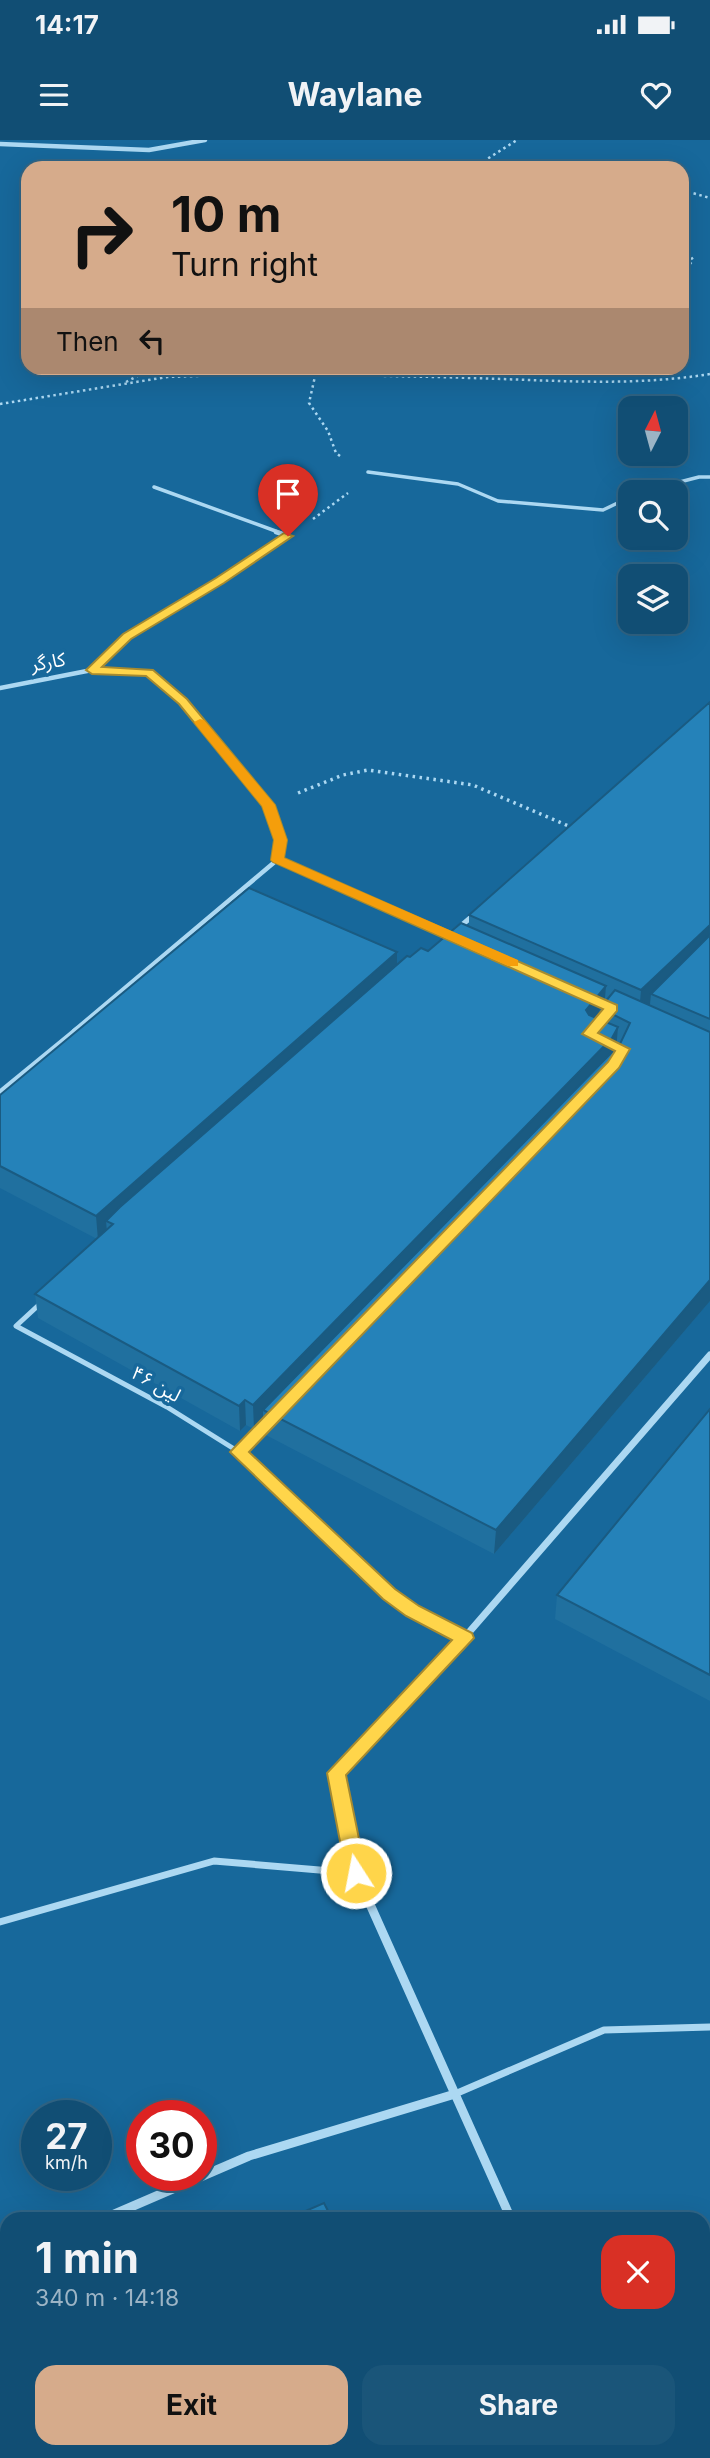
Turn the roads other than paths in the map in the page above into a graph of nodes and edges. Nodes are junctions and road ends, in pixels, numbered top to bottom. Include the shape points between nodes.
1 (205, 140) edge
2 (0, 144) edge
3 (368, 472) road end
4 (710, 477) edge
5 (687, 480) edge
6 (155, 487) dead end
7 (618, 503) edge
8 (92, 670) junction
9 (0, 688) edge
10 (268, 805) joint
11 (277, 860) junction
12 (481, 909) edge
13 (450, 935) junction
14 (463, 941) edge
15 (442, 943) edge
16 (0, 1092) edge
17 (44, 1299) edge
18 (710, 1355) edge
19 (277, 1413) edge
20 (239, 1452) junction
21 (465, 1638) junction
22 (356, 1873) junction
23 (0, 1922) edge
24 (710, 2027) edge
25 (455, 2094) junction
26 (119, 2212) edge
27 (508, 2212) edge

1 - 2 street via 149,150
3 - 7 lane via 458,484 498,501 603,510
4 - 5 lane
6 - 8 lane via 288,536 127,636
8 - 9 lane, کارگر
8 - 10 lane, کارگر via 149,672 183,702
10 - 11 street, کارگر via 281,840
11 - 13 street
11 - 16 lane
12 - 13 street
13 - 14 street
13 - 15 lane
17 - 20 lane, لین ۴۶ via 16,1326 167,1407
18 - 21 street
19 - 20 lane
20 - 21 street via 389,1594
21 - 22 street via 337,1773
22 - 23 lane via 214,1861
22 - 25 street
24 - 25 lane via 604,2030
25 - 26 street via 249,2156
25 - 27 street

